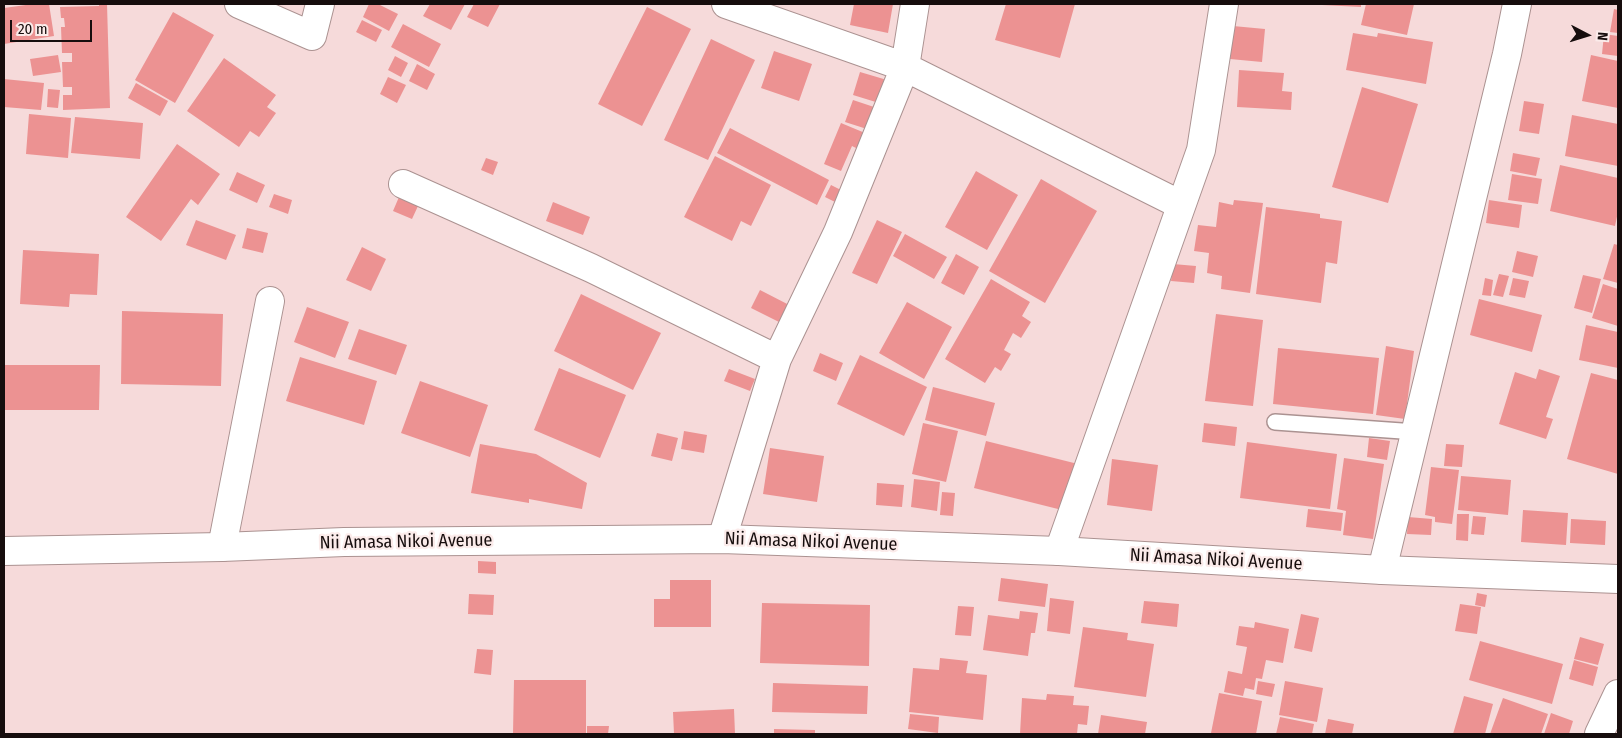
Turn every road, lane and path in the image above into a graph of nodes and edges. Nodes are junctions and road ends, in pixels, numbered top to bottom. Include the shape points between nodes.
1 (239, 4) edge
2 (320, 4) edge
3 (726, 4) edge
4 (915, 4) edge
5 (1224, 4) edge
6 (1517, 4) edge
7 (905, 67) junction
8 (403, 184) dead end
9 (1181, 206) junction
10 (270, 301) dead end
11 (777, 359) junction
12 (1275, 422) dead end
13 (1416, 432) junction
14 (722, 540) junction
15 (222, 547) junction
16 (4, 551) edge
17 (1059, 551) junction
18 (1382, 570) junction
19 (1618, 579) edge
20 (1618, 694) edge
21 (1599, 734) edge

1 - 2 street via 312,36
3 - 7 street
4 - 7 street
5 - 9 street via 1201,150
6 - 13 street
7 - 9 street
7 - 11 street via 838,232
8 - 11 street via 590,268
9 - 17 street
10 - 15 street
11 - 14 street
12 - 13 lane
13 - 18 street
14 - 15 street, Nii Amasa Nikoi Avenue via 344,542
14 - 17 street, Nii Amasa Nikoi Avenue
15 - 16 street, Nii Amasa Nikoi Avenue
17 - 18 street, Nii Amasa Nikoi Avenue
18 - 19 street, Nii Amasa Nikoi Avenue
20 - 21 street

